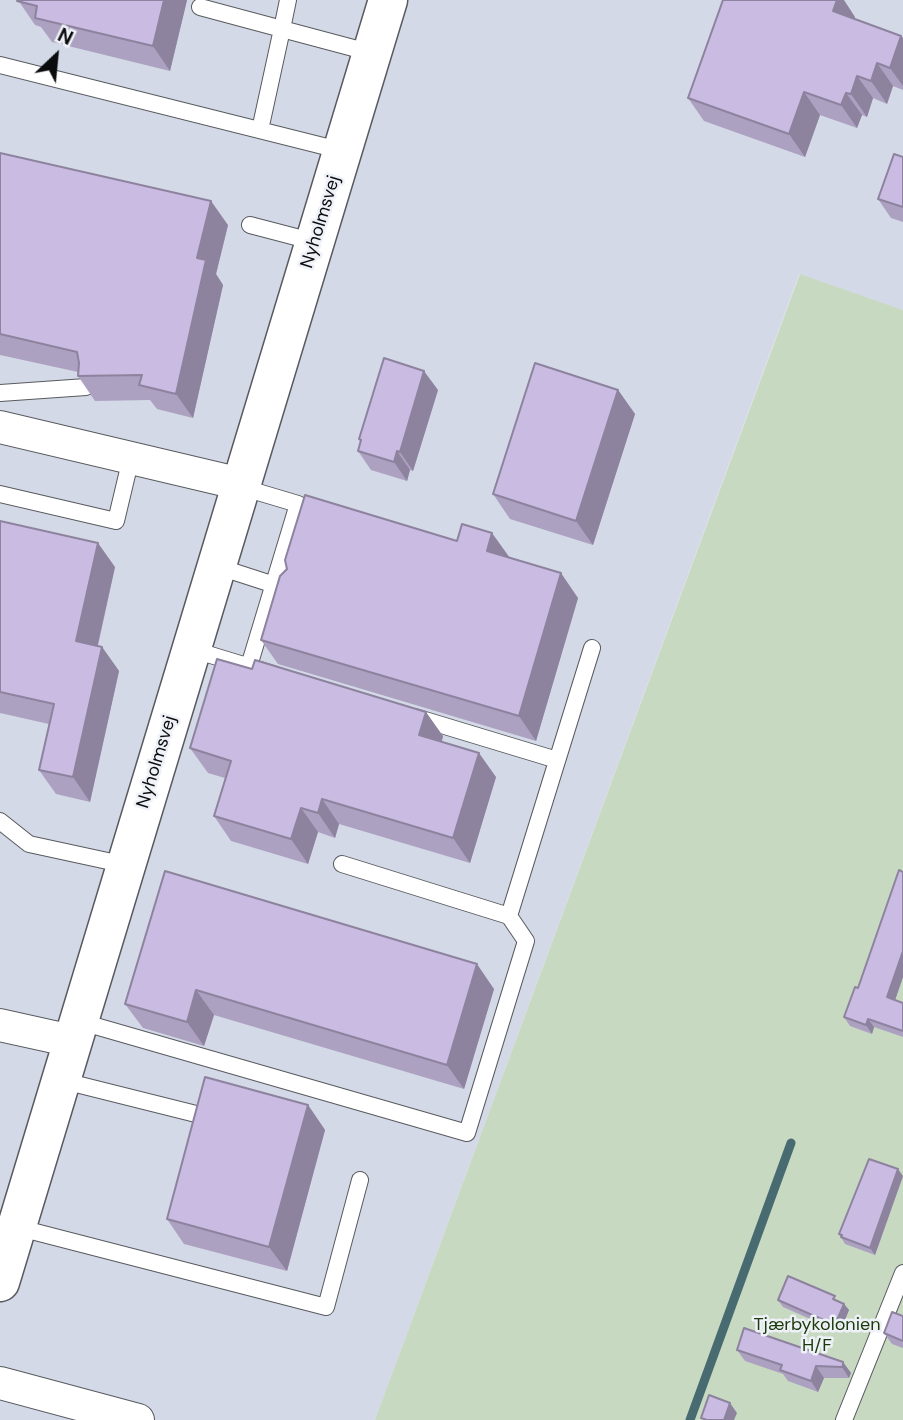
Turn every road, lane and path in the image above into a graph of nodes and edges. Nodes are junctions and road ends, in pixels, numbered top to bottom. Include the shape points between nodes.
1 (288, 0) edge
2 (388, 0) edge
3 (200, 7) dead end
4 (282, 29) junction
5 (372, 53) junction
6 (0, 65) edge
7 (260, 130) junction
8 (342, 151) junction
9 (250, 225) dead end
10 (315, 242) junction
11 (86, 387) edge
12 (0, 393) edge
13 (0, 427) edge
14 (131, 458) junction
15 (241, 486) junction
16 (0, 494) edge
17 (216, 566) junction
18 (274, 584) junction
19 (294, 591) edge
20 (592, 648) dead end
21 (191, 649) junction
22 (249, 666) junction
23 (288, 678) edge
24 (403, 713) edge
25 (557, 760) junction
26 (0, 821) edge
27 (342, 864) dead end
28 (125, 865) junction
29 (509, 916) junction
30 (0, 1025) edge
31 (75, 1031) junction
32 (60, 1080) junction
33 (196, 1114) edge
34 (360, 1180) dead end
35 (16, 1227) junction
36 (903, 1273) edge
37 (0, 1282) edge
38 (0, 1383) edge
39 (138, 1420) edge
40 (844, 1420) edge

1 - 4 lane
2 - 5 street, Nyholmsvej
3 - 4 lane
4 - 5 lane
4 - 7 lane
5 - 8 street, Nyholmsvej
6 - 7 lane
7 - 8 lane
8 - 10 street, Nyholmsvej
9 - 10 lane
10 - 15 street, Nyholmsvej
11 - 12 lane
13 - 14 street
14 - 15 street
14 - 16 lane via 116,521
15 - 17 street, Nyholmsvej
15 - 18 lane via 298,504
17 - 18 lane
17 - 21 street, Nyholmsvej
18 - 19 lane
18 - 22 lane
20 - 25 lane
21 - 22 lane
21 - 28 street, Nyholmsvej
22 - 23 lane
24 - 25 lane
25 - 29 lane
26 - 28 lane via 29,844
27 - 29 lane
28 - 31 street, Nyholmsvej
29 - 31 lane via 526,941 467,1133
30 - 31 street
31 - 32 street, Nyholmsvej
32 - 33 lane
32 - 35 street, Nyholmsvej
34 - 35 lane via 326,1307
35 - 37 street, Nyholmsvej
36 - 40 lane
38 - 39 street

